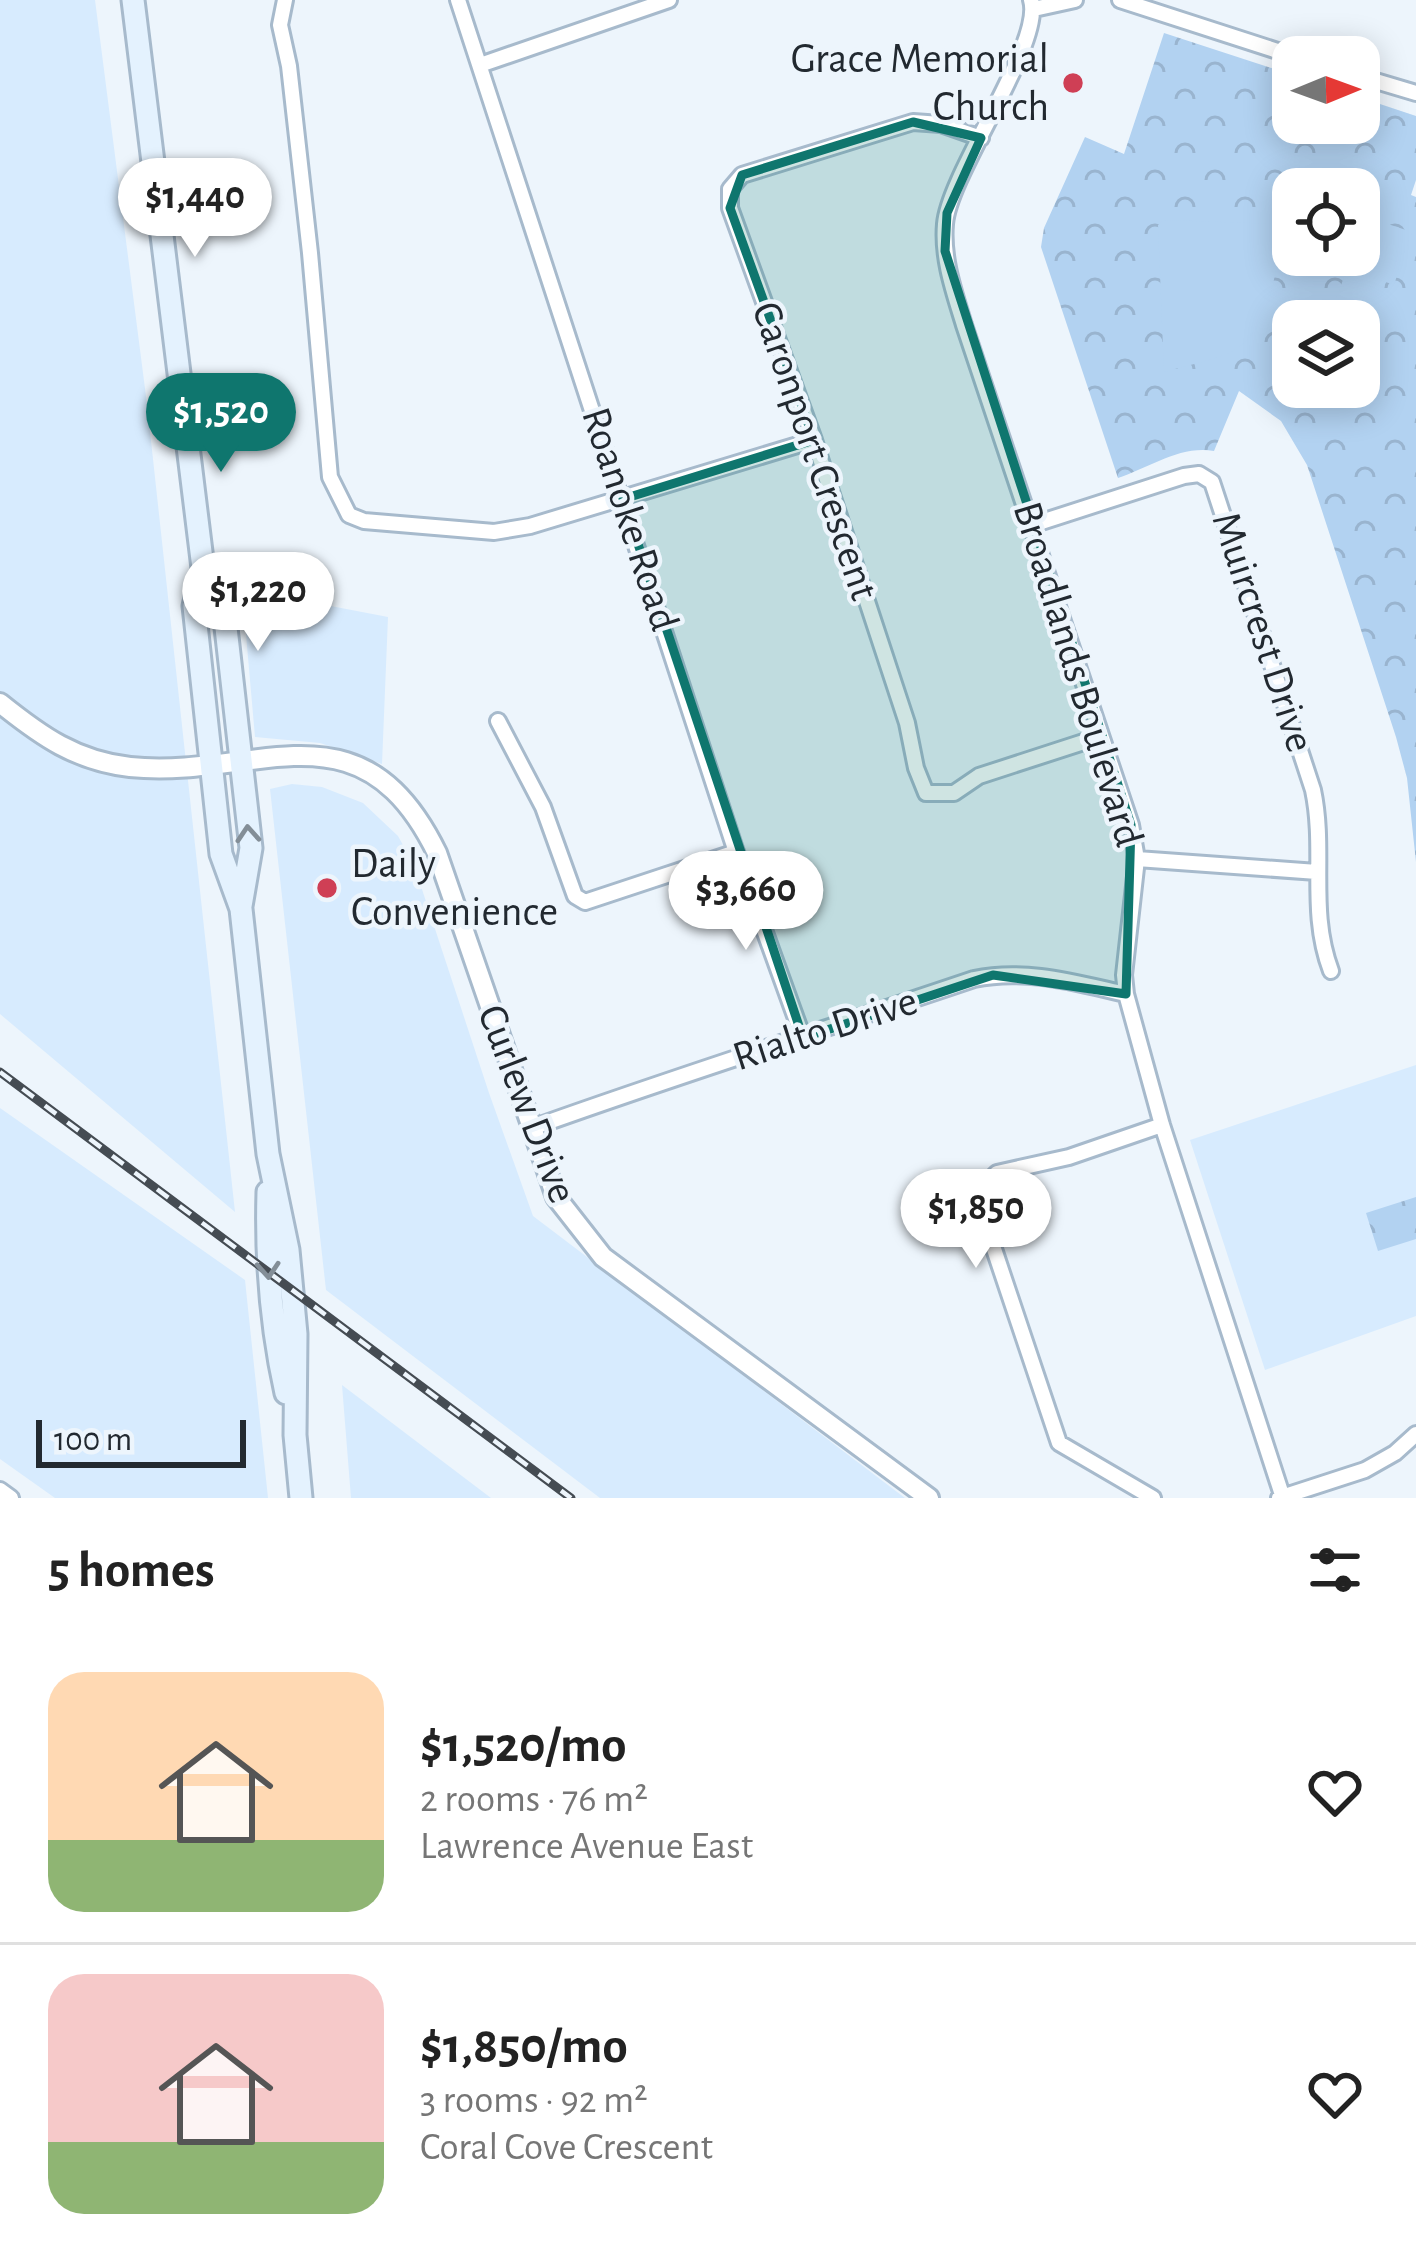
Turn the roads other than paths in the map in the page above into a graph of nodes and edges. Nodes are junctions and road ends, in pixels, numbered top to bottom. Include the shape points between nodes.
1 (285, 0) edge
2 (458, 0) edge
3 (669, 0) edge
4 (1075, 0) edge
5 (1120, 0) edge
6 (136, 4) edge
7 (1032, 4) edge
8 (1272, 49) edge
9 (480, 65) junction
10 (1380, 82) edge
11 (1416, 93) edge
12 (981, 138) junction
13 (814, 440) junction
14 (623, 499) junction
15 (1032, 525) junction
16 (203, 568) junction
17 (0, 703) edge
18 (498, 722) dead end
19 (1100, 737) junction
20 (241, 759) junction
21 (211, 762) junction
22 (736, 852) junction
23 (1137, 859) junction
24 (1317, 872) junction
25 (241, 909) junction
26 (1331, 971) dead end
27 (1126, 994) junction
28 (803, 1038) junction
29 (1162, 1125) junction
30 (529, 1129) junction
31 (1416, 1434) edge
32 (0, 1490) edge
33 (11, 1498) edge
34 (301, 1498) edge
35 (929, 1498) edge
36 (1153, 1498) edge
37 (1282, 1498) edge

1 - 14 street via 280,26 330,477 340,505 364,521 494,532
2 - 9 street, Roanoke Road
3 - 9 street
4 - 7 street
5 - 8 street
6 - 16 main road
7 - 12 street, Broadlands Boulevard
9 - 14 street, Roanoke Road
10 - 11 street
12 - 13 street, Caronport Crescent via 913,122 742,175 730,189 730,208
12 - 15 street, Broadlands Boulevard via 947,213 945,251
13 - 14 street
13 - 19 street, Caronport Crescent via 926,793 954,793 979,776
14 - 22 street, Roanoke Road
15 - 19 street, Broadlands Boulevard
15 - 24 street, Muircrest Drive via 1184,476 1212,482 1306,765 1318,818
16 - 20 main road via 225,619
16 - 21 main road via 194,606
17 - 21 street, Curlew Drive via 58,747 106,763
18 - 22 street via 543,807 567,880 585,902
19 - 23 street, Broadlands Boulevard
20 - 21 street, Curlew Drive
25 -> 20 main road via 251,848
20 - 30 street, Curlew Drive via 344,760 418,814
21 - 25 main road via 221,854
22 - 28 street, Roanoke Road
23 - 24 street
23 - 27 street, Broadlands Boulevard
24 - 26 street, Muircrest Drive
25 - 34 main road via 268,1154 288,1250
27 - 28 street, Rialto Drive via 1040,975 993,975
27 - 29 street, Broadlands Boulevard
28 - 30 street, Rialto Drive
29 - 36 street via 997,1173 976,1194 1060,1444
29 - 37 street, Broadlands Boulevard
30 - 35 street, Curlew Drive via 556,1197 603,1257
31 - 37 street via 1365,1470
32 - 33 street

